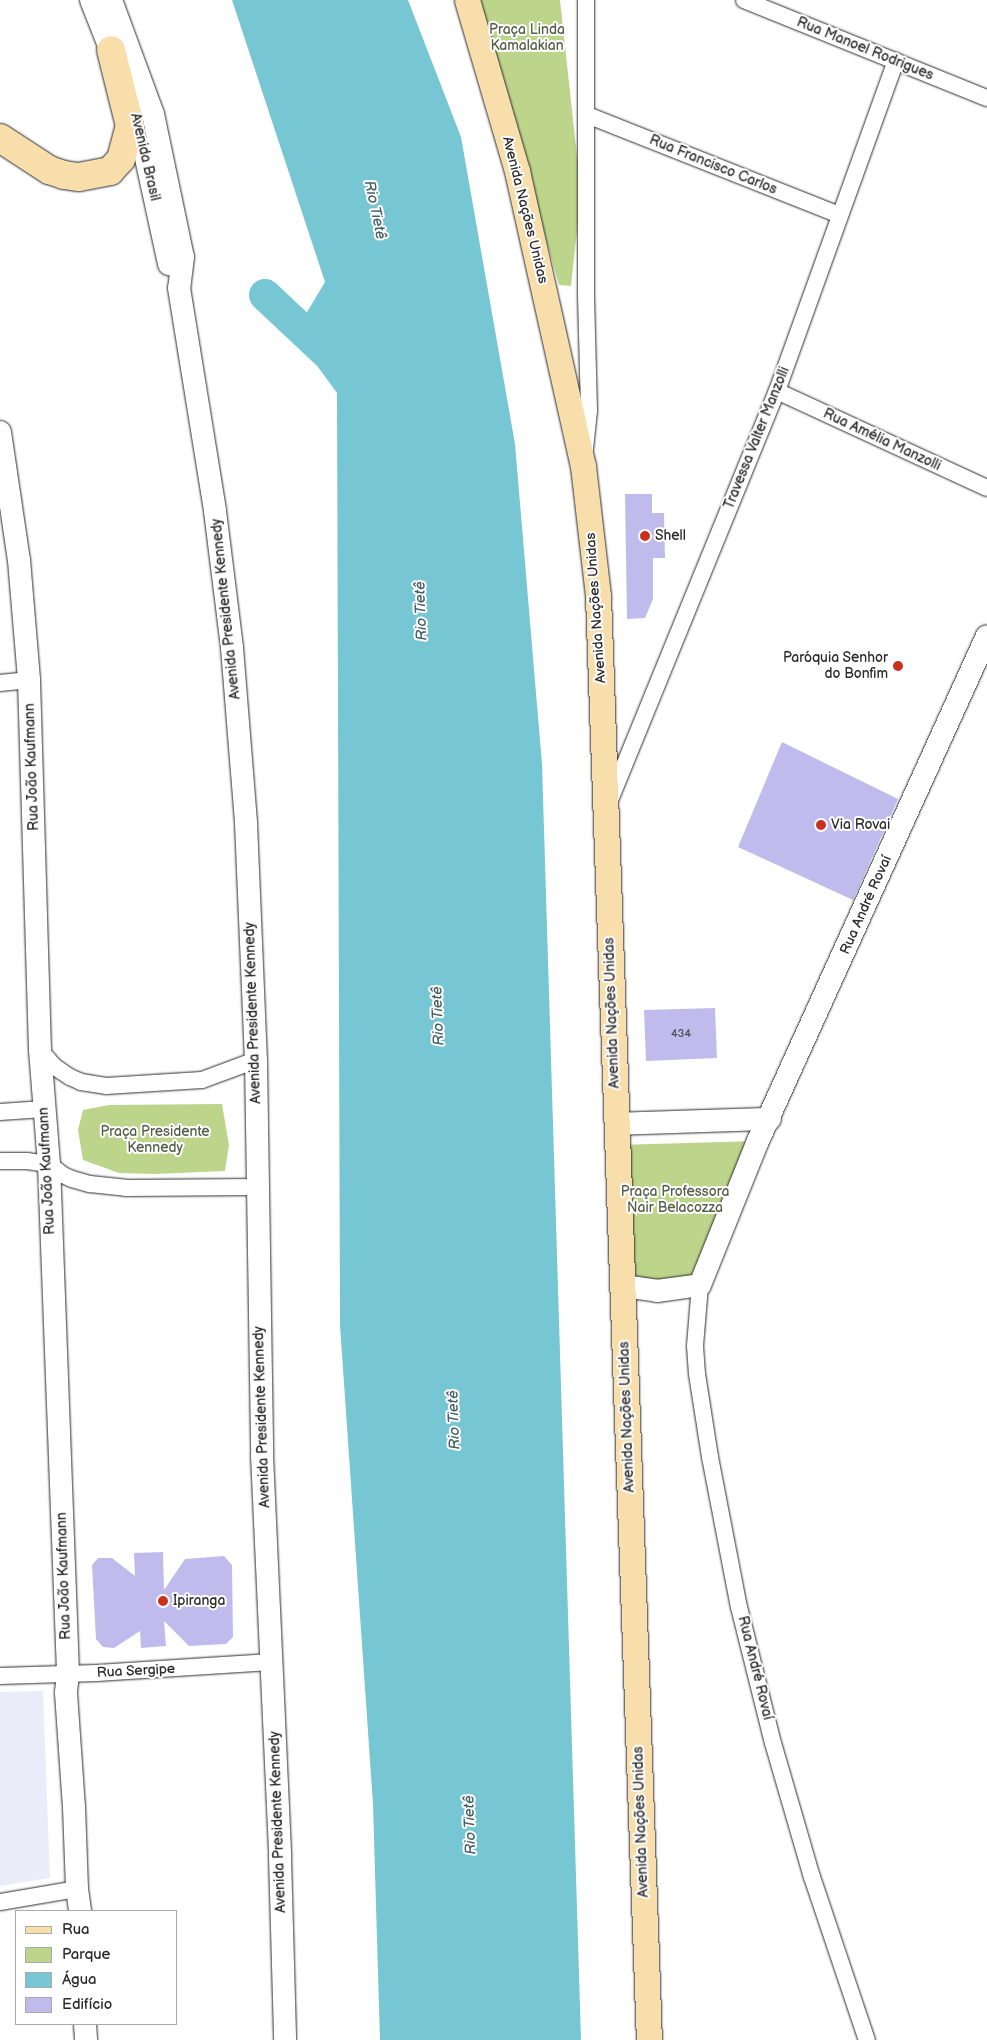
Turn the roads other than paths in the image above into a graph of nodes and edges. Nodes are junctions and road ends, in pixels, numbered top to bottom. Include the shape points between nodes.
1 (91, 0) edge
2 (111, 0) edge
3 (467, 0) edge
4 (586, 0) edge
5 (748, 1) edge
6 (111, 50) junction
7 (896, 61) junction
8 (987, 98) edge
9 (587, 115) junction
10 (0, 138) edge
11 (840, 215) junction
12 (179, 288) junction
13 (778, 391) junction
14 (0, 432) edge
15 (583, 466) junction
16 (987, 488) edge
17 (987, 636) edge
18 (29, 680) junction
19 (0, 683) edge
20 (606, 810) junction
21 (40, 1050) junction
22 (256, 1060) junction
23 (44, 1109) junction
24 (0, 1112) edge
25 (770, 1119) junction
26 (616, 1124) junction
27 (0, 1161) edge
28 (49, 1164) junction
29 (257, 1187) junction
30 (700, 1285) junction
31 (622, 1286) junction
32 (271, 1662) junction
33 (68, 1674) junction
34 (0, 1676) edge
35 (77, 1889) junction
36 (0, 1902) edge
37 (80, 1910) edge
38 (85, 2025) edge
39 (86, 2040) edge
40 (285, 2040) edge
41 (649, 2040) edge
42 (867, 2040) edge

1 - 6 main road, Avenida Brasil
2 - 12 main road, Avenida Presidente Kennedy via 153,114 183,257
3 - 15 main road, Avenida Nações Unidas via 517,171
4 - 9 street
5 - 7 street, Rua Manoel Rodrigues
6 - 10 highway via 130,126 121,159 110,171 79,177 57,173
6 - 12 main road, Avenida Brasil via 138,119 168,260
7 - 8 street, Rua Manoel Rodrigues
7 - 11 street, Travessa Valter Manzolli
9 - 11 street, Rua Francisco Carlos
9 - 15 street via 589,410
11 - 13 street, Travessa Valter Manzolli
12 - 22 main road, Avenida Presidente Kennedy via 215,511 232,648 246,823
13 - 16 street, Rua Amélia Manzolli
13 - 20 street, Travessa Valter Manzolli
14 - 18 main road, Rua João Kaufmann via 19,560
15 - 20 main road, Avenida Nações Unidas via 598,596
17 - 25 main road, Rua André Rovaí
18 - 19 street
18 - 21 main road, Rua João Kaufmann
20 - 26 main road, Avenida Nações Unidas
21 - 22 street via 55,1067 70,1077 106,1086 195,1081
21 - 23 main road, Rua João Kaufmann
22 - 29 main road, Avenida Presidente Kennedy
23 - 24 street
23 - 28 main road, Rua João Kaufmann
25 - 26 main road
25 - 30 main road, Rua André Rovaí via 758,1141
26 - 31 main road, Avenida Nações Unidas
27 - 28 street
28 - 29 street via 72,1179 117,1187
28 - 33 main road, Rua João Kaufmann
29 - 32 main road, Avenida Presidente Kennedy via 262,1455
30 - 31 main road via 657,1291
30 - 42 street, Rua André Rovaí via 697,1374 739,1607 773,1743 812,1877
31 - 41 main road, Avenida Nações Unidas
32 - 33 street, Rua Sergipe
32 - 40 main road, Avenida Presidente Kennedy
33 - 34 street, Rua Sergipe
33 - 35 main road, Rua João Kaufmann via 66,1693
35 - 36 street
35 - 37 main road, Rua João Kaufmann
38 - 39 main road

